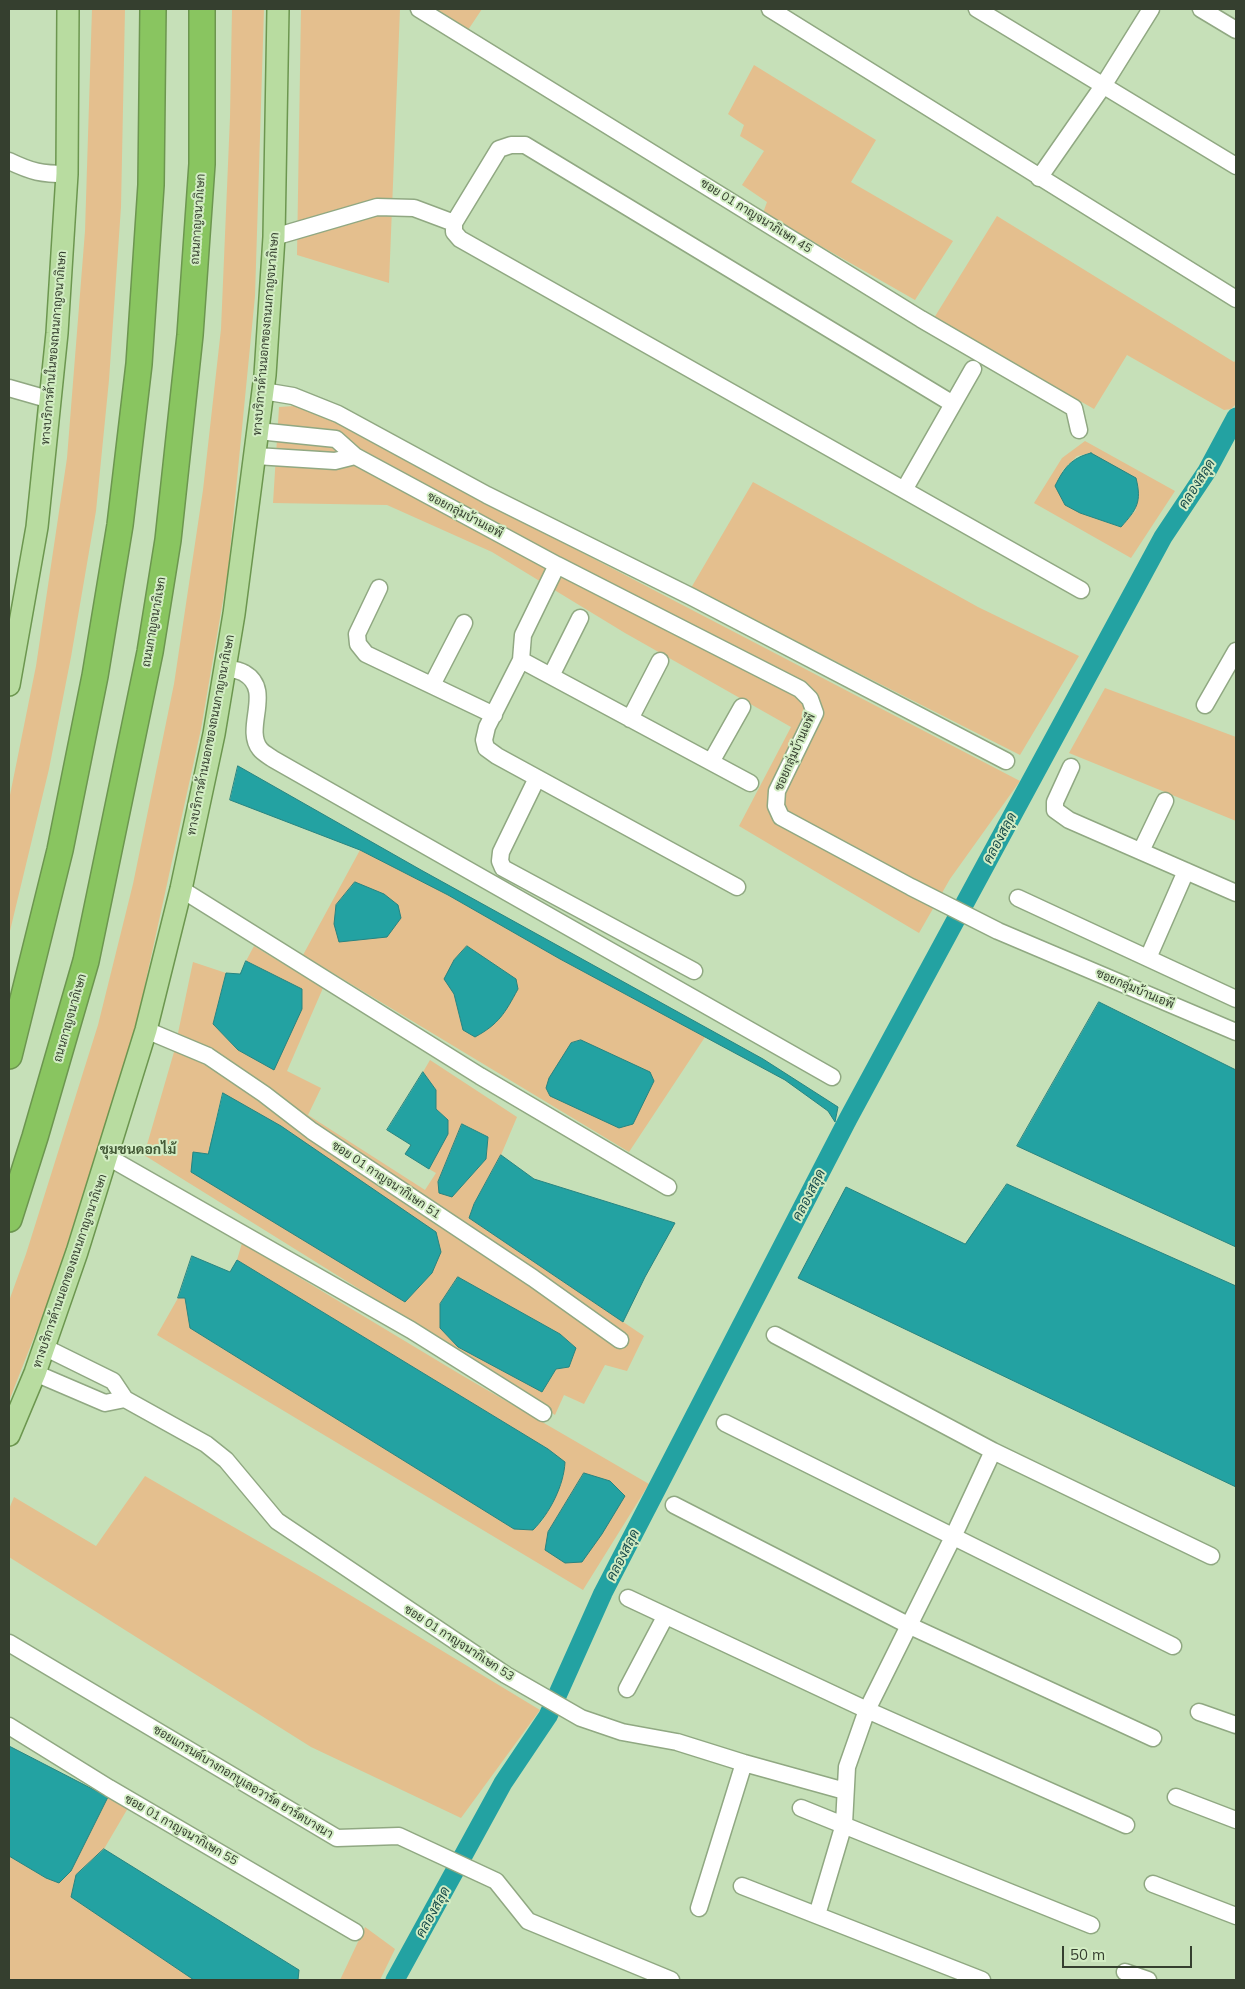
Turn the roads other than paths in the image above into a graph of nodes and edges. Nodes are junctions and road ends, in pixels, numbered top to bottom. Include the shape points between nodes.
1 (68, 9) edge
2 (153, 9) edge
3 (202, 9) edge
4 (278, 9) edge
5 (419, 9) edge
6 (770, 9) edge
7 (977, 9) edge
8 (1151, 9) edge
9 (1201, 9) edge
10 (1236, 30) edge
11 (1104, 86) junction
12 (9, 161) edge
13 (1236, 166) edge
14 (66, 174) junction
15 (1040, 178) junction
16 (454, 223) junction
17 (274, 237) junction
18 (1236, 299) edge
19 (973, 369) dead end
20 (9, 388) edge
21 (263, 391) junction
22 (50, 400) junction
23 (953, 404) junction
24 (1079, 430) dead end
25 (258, 431) junction
26 (256, 456) junction
27 (355, 456) junction
28 (904, 490) junction
29 (556, 565) junction
30 (379, 588) dead end
31 (1081, 590) dead end
32 (580, 618) dead end
33 (464, 623) dead end
34 (1236, 651) edge
35 (521, 660) junction
36 (660, 661) dead end
37 (225, 668) junction
38 (551, 676) junction
39 (9, 685) edge
40 (432, 685) junction
41 (1205, 704) dead end
42 (742, 707) dead end
43 (494, 715) junction
44 (630, 719) junction
45 (1006, 761) dead end
46 (711, 762) junction
47 (1072, 766) dead end
48 (537, 778) junction
49 (750, 783) dead end
50 (1165, 801) dead end
51 (1141, 852) junction
52 (1186, 871) junction
53 (737, 887) dead end
54 (181, 889) junction
55 (1236, 891) edge
56 (1018, 898) dead end
57 (1148, 958) junction
58 (694, 971) dead end
59 (1236, 998) edge
60 (146, 1030) junction
61 (1236, 1032) edge
62 (9, 1056) edge
63 (832, 1077) dead end
64 (108, 1156) junction
65 (668, 1187) dead end
66 (9, 1219) edge
67 (774, 1335) dead end
68 (620, 1340) dead end
69 (44, 1347) junction
70 (35, 1374) junction
71 (125, 1399) junction
72 (543, 1412) dead end
73 (725, 1423) dead end
74 (9, 1435) edge
75 (993, 1451) junction
76 (674, 1506) dead end
77 (953, 1537) junction
78 (1211, 1556) dead end
79 (628, 1598) dead end
80 (665, 1616) junction
81 (908, 1625) junction
82 (9, 1643) edge
83 (1173, 1646) dead end
84 (627, 1689) dead end
85 (867, 1710) junction
86 (1199, 1712) dead end
87 (1236, 1725) edge
88 (9, 1726) edge
89 (1152, 1738) dead end
90 (744, 1763) junction
91 (845, 1791) junction
92 (1176, 1797) dead end
93 (802, 1808) dead end
94 (1236, 1820) edge
95 (844, 1824) junction
96 (1126, 1825) dead end
97 (1153, 1884) dead end
98 (742, 1886) dead end
99 (699, 1908) dead end
100 (817, 1915) junction
101 (1236, 1916) edge
102 (1091, 1925) dead end
103 (355, 1932) dead end
104 (1125, 1972) dead end
105 (671, 1980) edge
106 (982, 1980) edge
107 (1148, 1980) edge

1 - 14 main road, ทางบริการด้านในของถนนกาญจนาภิเษก
2 - 62 highway via 151,185 139,364 120,525 95,676 60,850
3 - 66 highway, ถนนกาญจนาภิเษก via 202,164 190,335 168,540 150,652 86,960
4 - 17 main road, ทางบริการด้านนอกของถนนกาญจนาภิเษก
5 - 24 street, ซอย 01 กาญจนาภิเษก 45 via 921,318 1074,408
6 - 15 street
7 - 11 street
8 - 11 street
9 - 10 street
11 - 13 street
11 - 15 street
12 - 14 street via 41,174
14 - 22 main road, ทางบริการด้านในของถนนกาญจนาภิเษก via 59,315
15 - 18 street
16 - 17 street via 414,208 377,207
16 - 23 street via 499,149 525,145
16 - 28 street via 454,232 460,239
17 - 21 main road, ทางบริการด้านนอกของถนนกาญจนาภิเษก
19 - 23 street
20 - 22 street
21 - 25 main road, ทางบริการด้านนอกของถนนกาญจนาภิเษก
21 - 45 street via 293,396 338,414 488,495
22 - 39 main road, ทางบริการด้านในของถนนกาญจนาภิเษก via 37,528
23 - 28 street
25 - 26 main road, ทางบริการด้านนอกของถนนกาญจนาภิเษก
25 - 27 street, ซอยกลุ่มบ้านเอพี via 336,439
26 - 27 street via 335,461
26 - 37 main road, ทางบริการด้านนอกของถนนกาญจนาภิเษก
27 - 29 street, ซอยกลุ่มบ้านเอพี
28 - 31 street
29 - 35 street via 523,635
29 - 61 street, ซอยกลุ่มบ้านเอพี via 804,692 815,713 777,791 776,803 781,817 998,931
30 - 40 street via 361,622 358,644 366,654
32 - 38 street
33 - 40 street
34 - 41 street
35 - 38 street
35 - 43 street
36 - 44 street
37 - 54 main road, ทางบริการด้านนอกของถนนกาญจนาภิเษก
37 - 63 street via 244,672 254,683 258,691 256,740 272,759
38 - 44 street
40 - 43 street
42 - 46 street
43 - 48 street via 484,740 486,748
44 - 46 street
46 - 49 street
47 - 51 street via 1055,802 1055,810 1069,820
48 - 53 street
48 - 58 street via 501,852 500,861 504,868
50 - 51 street
51 - 52 street
52 - 55 street
52 - 57 street
54 - 60 main road, ทางบริการด้านนอกของถนนกาญจนาภิเษก
54 - 65 street via 480,1076
56 - 57 street
57 - 59 street
60 - 64 main road, ทางบริการด้านนอกของถนนกาญจนาภิเษก
60 - 68 street, ซอย 01 กาญจนากิเษก 51 via 208,1056 312,1131 534,1278
64 - 69 main road, ทางบริการด้านนอกของถนนกาญจนาภิเษก
64 - 72 street via 411,1330
67 - 75 street
69 - 70 main road, ทางบริการด้านนอกของถนนกาญจนาภิเษก
69 - 71 street, ซอย 01 กาญจนากิเษก 53 via 113,1381
70 - 71 street via 105,1403
70 - 74 main road, ทางบริการด้านนอกของถนนกาญจนาภิเษก
71 - 90 street, ซอย 01 กาญจนากิเษก 53 via 206,1444 226,1460 277,1521 506,1674 581,1718 622,1732 678,1742
73 - 77 street
75 - 77 street
75 - 78 street
76 - 81 street
77 - 81 street
77 - 83 street
79 - 80 street
80 - 84 street
80 - 85 street
81 - 85 street
81 - 89 street
82 - 105 street, ซอยแกรนด์บางกอกบูเลอวาร์ด ยาร์ดบางนา via 337,1838 398,1836 496,1881 528,1921
85 - 91 street via 847,1767
85 - 96 street
86 - 87 street
88 - 103 street, ซอย 01 กาญจนากิเษก 55
90 - 91 street, ซอย 01 กาญจนากิเษก 53
90 - 99 street
91 - 95 street
92 - 94 street
93 - 95 street
95 - 100 street
95 - 102 street
97 - 101 street
98 - 100 street
100 - 106 street
104 - 107 street

